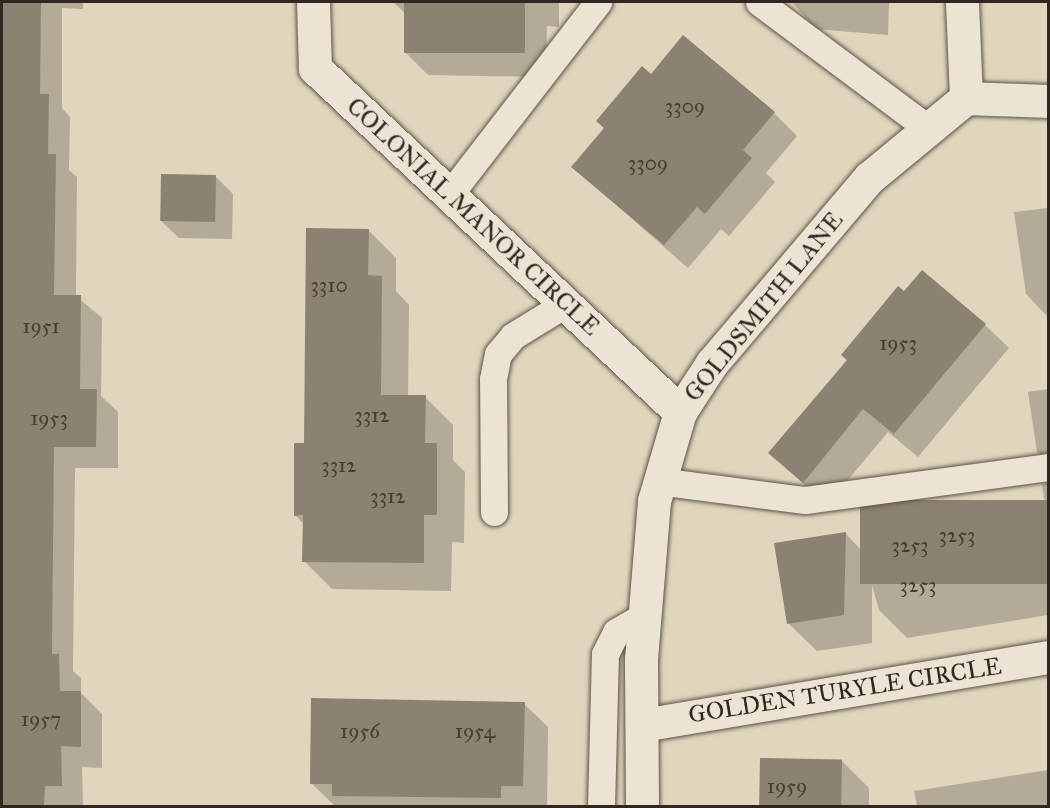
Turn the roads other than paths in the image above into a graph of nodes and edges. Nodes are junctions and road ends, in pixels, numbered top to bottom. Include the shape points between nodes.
1 (313, 2) edge
2 (598, 2) edge
3 (759, 2) edge
4 (962, 2) edge
5 (966, 98) junction
6 (1048, 101) edge
7 (926, 127) junction
8 (450, 195) junction
9 (565, 304) junction
10 (680, 412) junction
11 (1048, 467) edge
12 (658, 481) junction
13 (494, 512) dead end
14 (645, 615) junction
15 (1048, 657) edge
16 (642, 725) junction
17 (601, 807) edge
18 (642, 807) edge

1 - 8 street, COLONIAL MANOR CIRCLE via 315,68
2 - 8 lane
3 - 7 lane
4 - 5 street
5 - 6 street
5 - 7 street, GOLDSMITH LANE
7 - 10 street, GOLDSMITH LANE via 869,178 712,363
8 - 9 street, COLONIAL MANOR CIRCLE
9 - 10 street, COLONIAL MANOR CIRCLE
9 - 13 lane via 513,336 498,354 493,379
10 - 12 street, GOLDSMITH LANE
11 - 12 lane via 805,500
12 - 14 street, GOLDSMITH LANE
14 - 16 street, GOLDSMITH LANE
14 - 17 lane via 616,632 605,654
15 - 16 street, GOLDEN TURYLE CIRCLE
16 - 18 street, GOLDSMITH LANE

